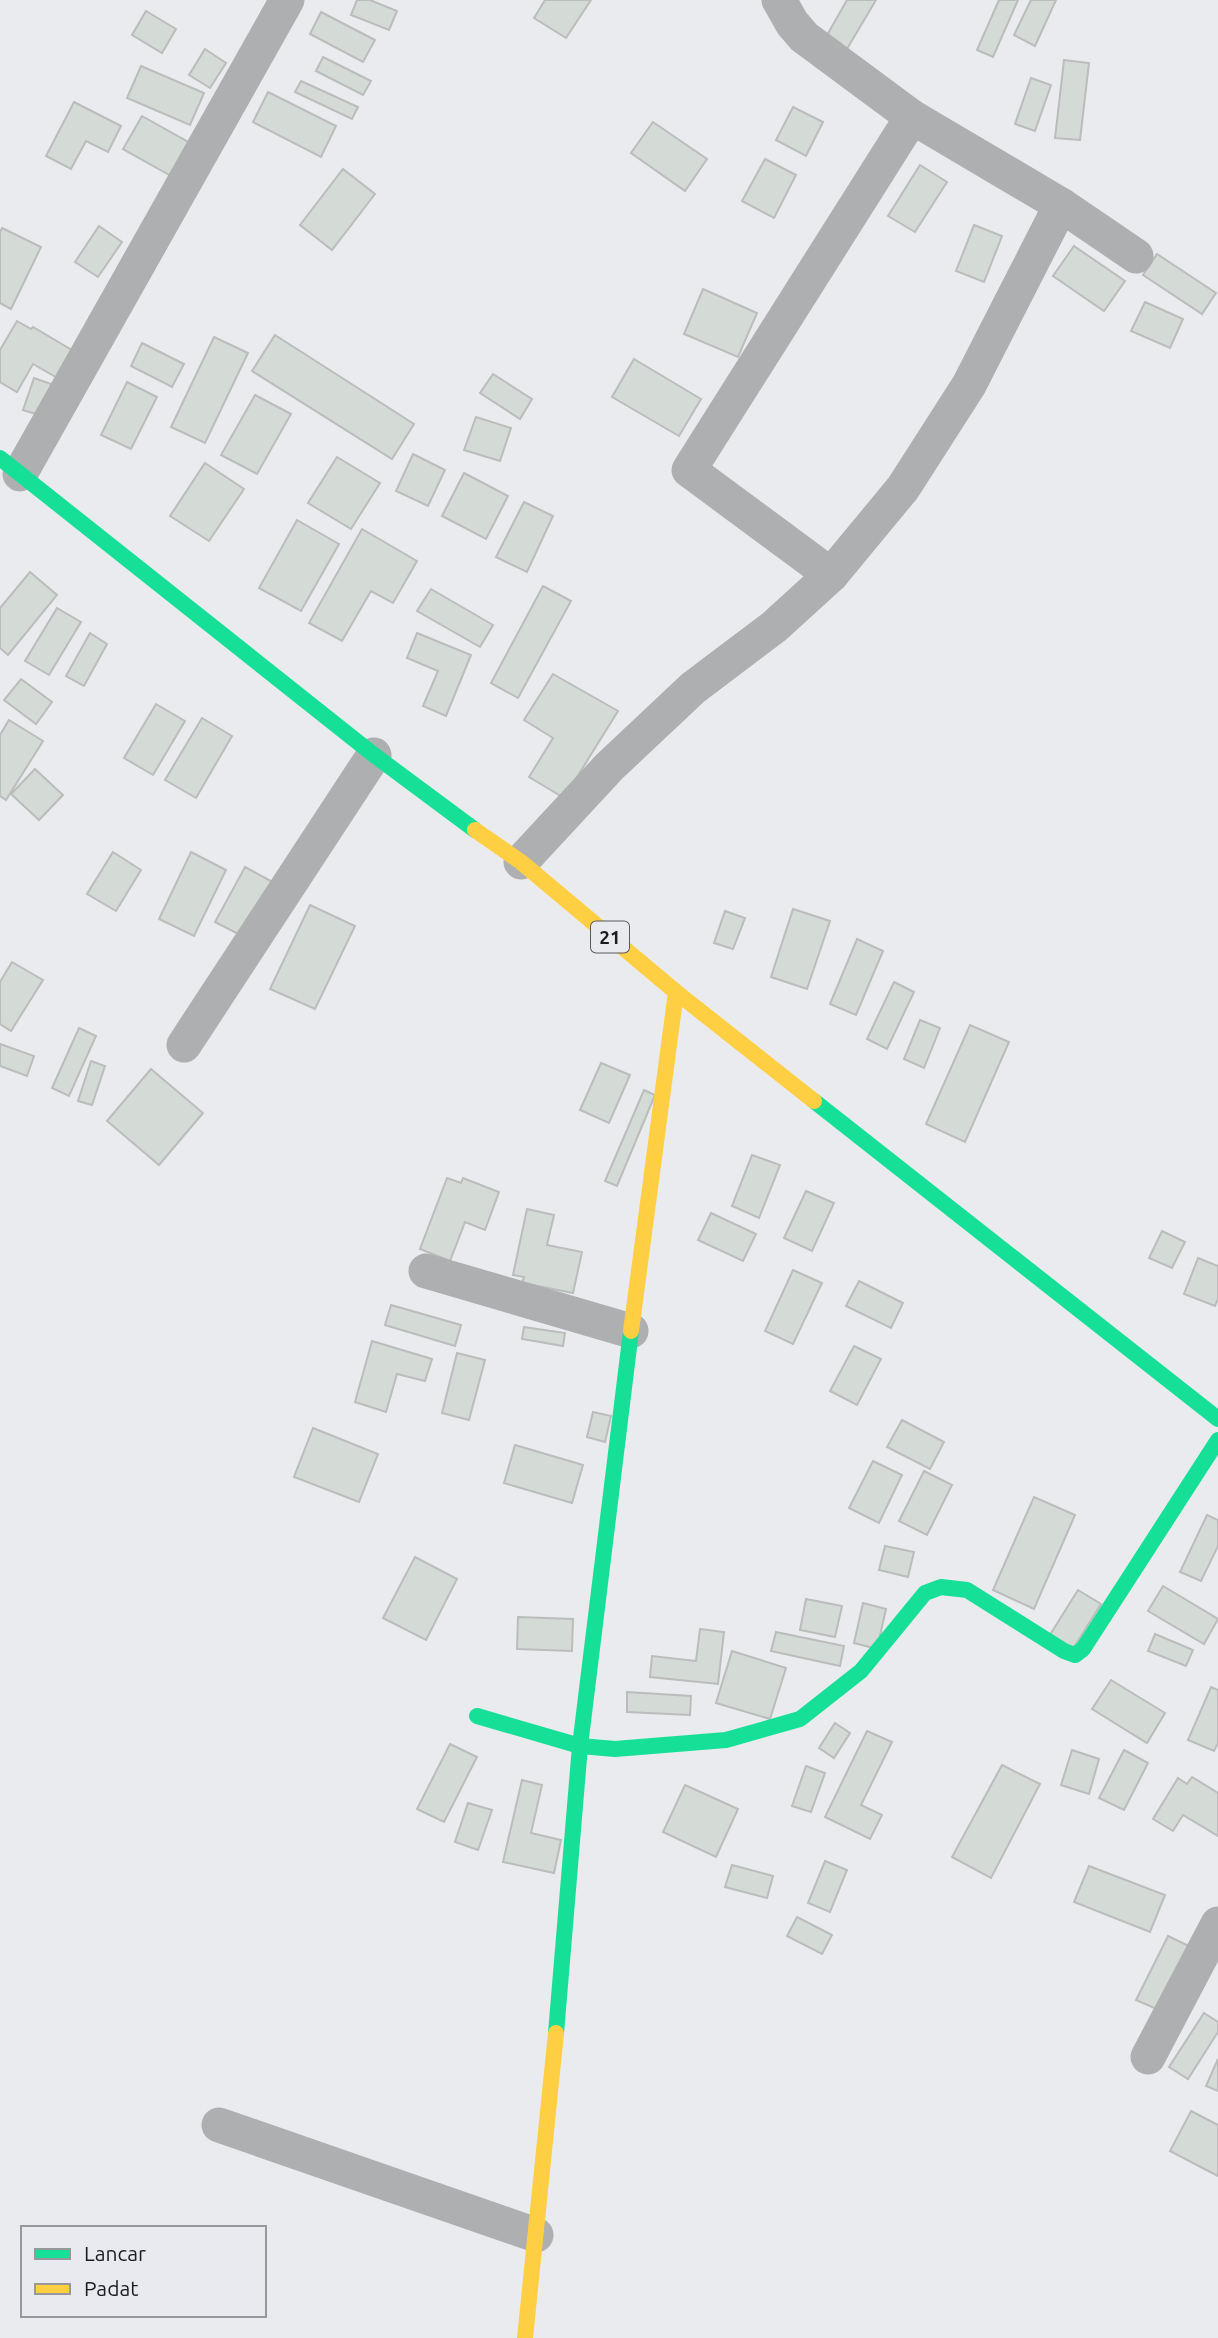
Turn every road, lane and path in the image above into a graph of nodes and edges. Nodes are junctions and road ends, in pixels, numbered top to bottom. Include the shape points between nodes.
1 (287, 0) edge
2 (779, 0) edge
3 (912, 117) junction
4 (1061, 205) junction
5 (1136, 256) dead end
6 (10, 466) edge
7 (831, 575) junction
8 (374, 755) junction
9 (521, 862) junction
10 (676, 992) junction
11 (184, 1045) dead end
12 (426, 1271) dead end
13 (631, 1331) junction
14 (1218, 1419) edge
15 (1218, 1440) edge
16 (477, 1716) dead end
17 (580, 1746) junction
18 (1218, 1924) edge
19 (1148, 2057) dead end
20 (219, 2124) dead end
21 (536, 2235) junction
22 (525, 2338) edge

1 - 6 street
2 - 3 street via 804,37
3 - 4 street
3 - 7 street via 689,470
4 - 5 street
4 - 7 street via 962,396 903,488
6 - 8 main road, 21
7 - 9 street via 775,626 692,688 609,767
8 - 9 main road, 21
8 - 11 street
9 - 10 main road, 21
10 - 13 main road
10 - 14 main road, 21
12 - 13 street
13 - 17 main road
15 - 17 main road via 1075,1655 967,1590 936,1587 925,1592 861,1671 800,1719 726,1740 615,1749
16 - 17 main road
17 - 21 main road
18 - 19 street
20 - 21 street
21 - 22 main road

